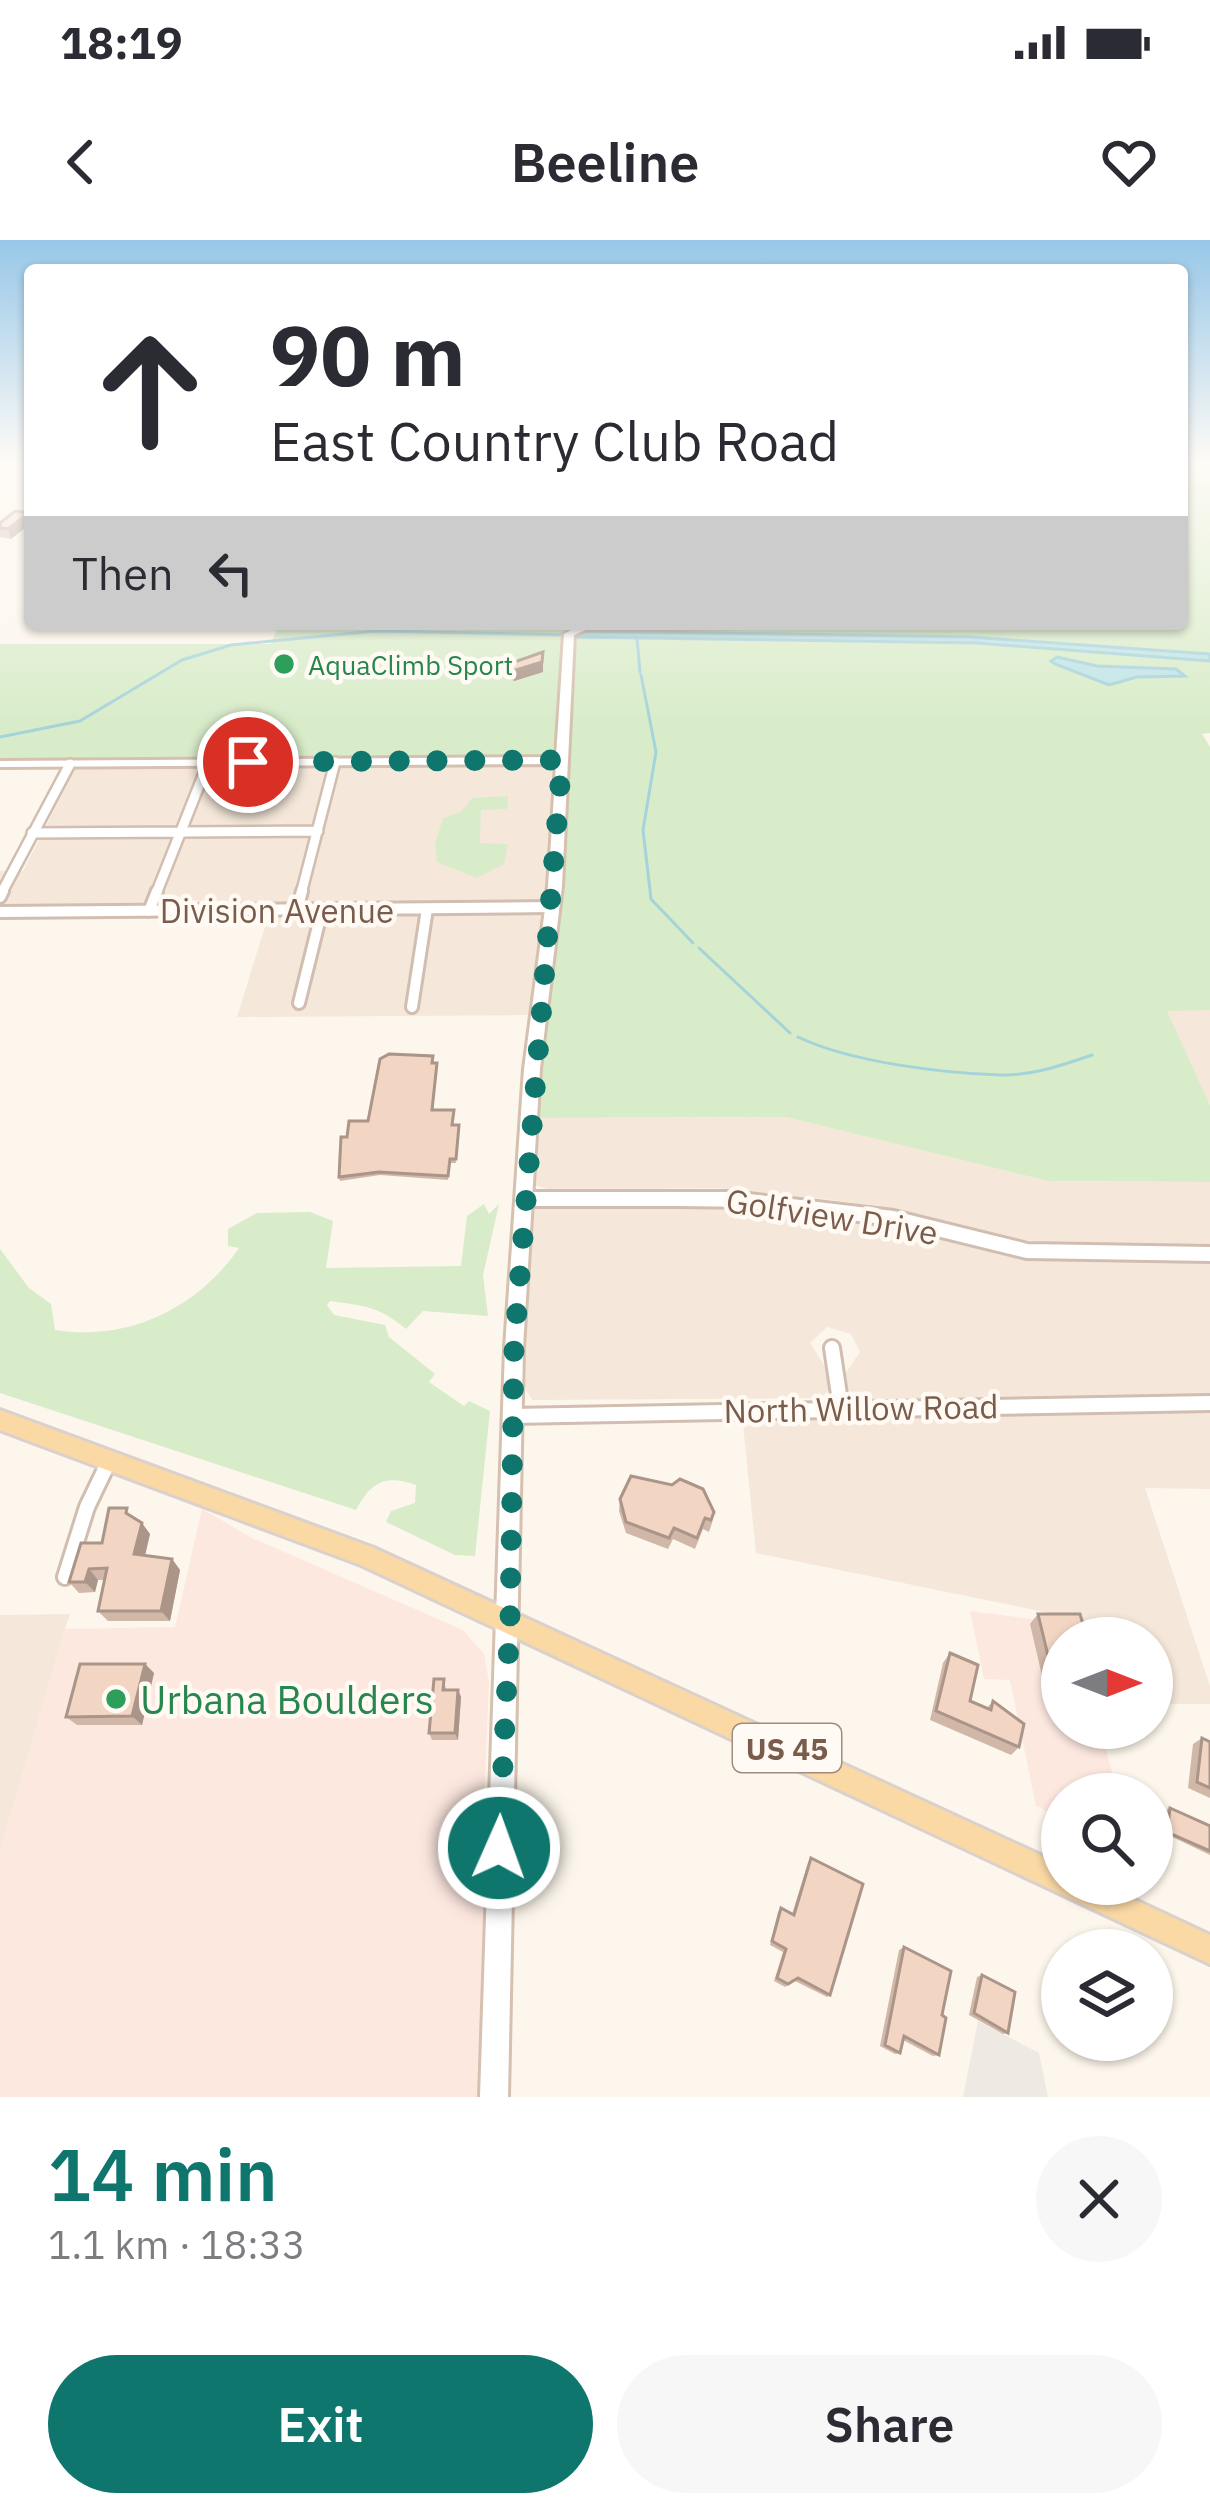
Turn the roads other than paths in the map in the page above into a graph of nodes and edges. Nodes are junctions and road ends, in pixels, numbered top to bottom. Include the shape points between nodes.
1 (580, 630) edge
2 (562, 760) junction
3 (335, 762) junction
4 (208, 763) junction
5 (0, 764) edge
6 (70, 764) junction
7 (318, 831) junction
8 (181, 832) junction
9 (32, 833) junction
10 (0, 897) edge
11 (554, 907) junction
12 (427, 909) junction
13 (297, 910) junction
14 (322, 910) junction
15 (149, 911) junction
16 (0, 912) edge
17 (298, 1003) dead end
18 (412, 1006) dead end
19 (524, 1199) junction
20 (1210, 1254) edge
21 (832, 1348) dead end
22 (1210, 1403) edge
23 (841, 1408) junction
24 (512, 1416) junction
25 (0, 1420) edge
26 (110, 1459) junction
27 (65, 1577) edge
28 (510, 1620) junction
29 (1041, 1870) edge
30 (1116, 1905) edge
31 (1210, 1950) edge
32 (494, 2097) edge

1 - 2 street via 568,638
2 - 3 street
2 - 11 street
3 - 4 street
3 - 7 street
4 - 6 street
4 - 8 street
5 - 6 street
6 - 9 street
7 - 8 street
7 - 13 street
8 - 9 street
8 - 15 street
9 - 10 street
11 - 12 street, Division Avenue
11 - 19 street
12 - 14 street, Division Avenue
12 - 18 street
13 - 14 street, Division Avenue
13 - 15 street, Division Avenue
14 - 17 street
15 - 16 street, Division Avenue
19 - 20 street, Golfview Drive via 731,1199 893,1218 1027,1252
19 - 24 street
21 - 23 street
22 - 23 street, North Willow Road
23 - 24 street, North Willow Road
24 - 28 street
25 - 26 main road, US 45
26 - 27 street
26 - 28 main road, US 45 via 255,1510
28 - 29 main road, US 45
28 - 32 street
30 - 31 main road

